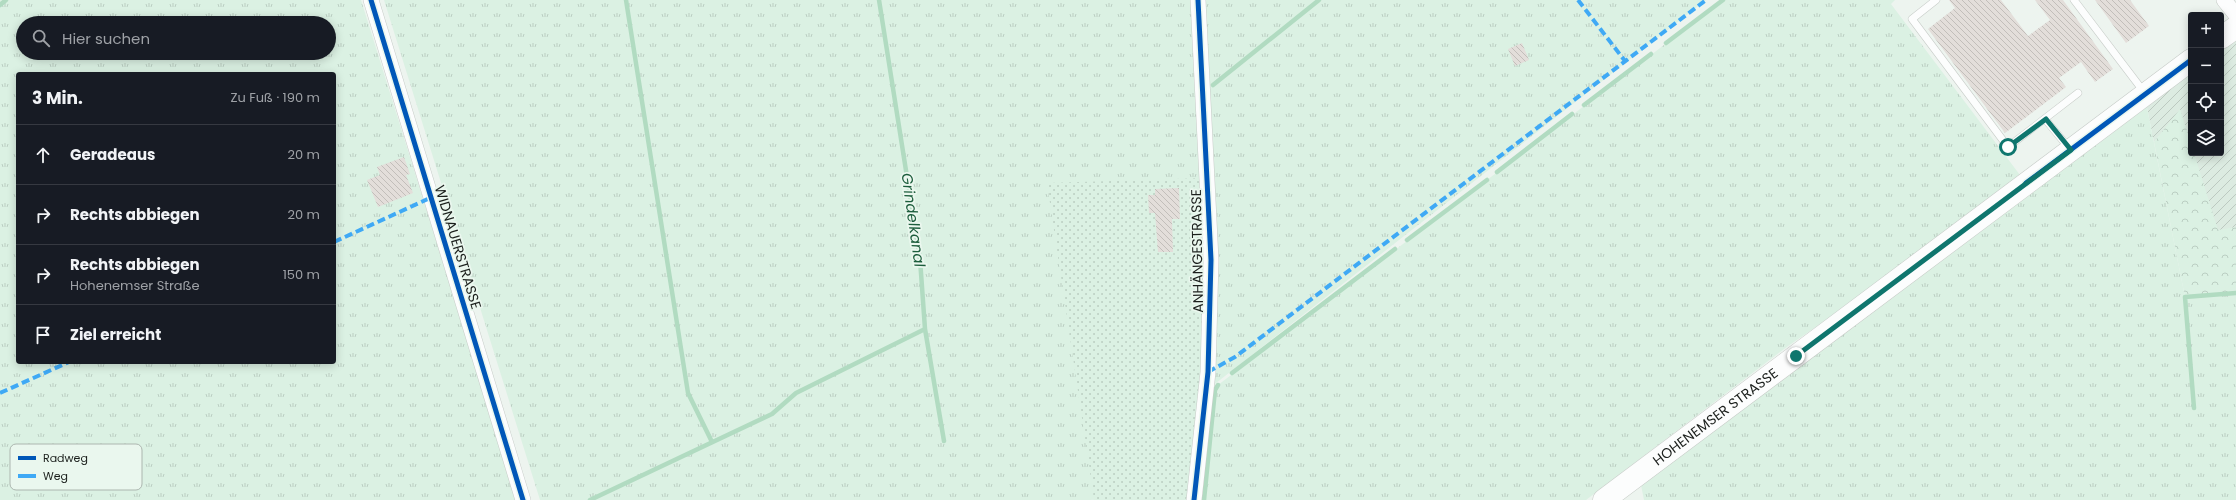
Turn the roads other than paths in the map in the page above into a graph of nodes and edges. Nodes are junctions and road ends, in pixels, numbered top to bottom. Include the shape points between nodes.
1 (371, 0) edge
2 (1198, 0) edge
3 (1936, 0) edge
4 (2074, 0) edge
5 (2224, 0) edge
6 (2236, 15) edge
7 (2236, 26) edge
8 (2224, 36) edge
9 (2188, 62) edge
10 (2078, 93) dead end
11 (2145, 94) junction
12 (2046, 119) junction
13 (2071, 150) junction
14 (523, 500) edge
15 (1194, 500) edge
16 (1604, 500) edge

1 - 14 street, WIDNAUERSTRASSE
2 - 15 street, ANHÄNGESTRASSE via 1211,267 1208,372
3 - 12 lane via 1912,19 2008,147
4 - 11 lane
5 - 6 street
7 - 8 main road
9 - 11 main road, HOHENEMSER STRASSE
10 - 12 lane
11 - 13 main road, HOHENEMSER STRASSE
12 - 13 lane
13 - 16 main road, HOHENEMSER STRASSE

